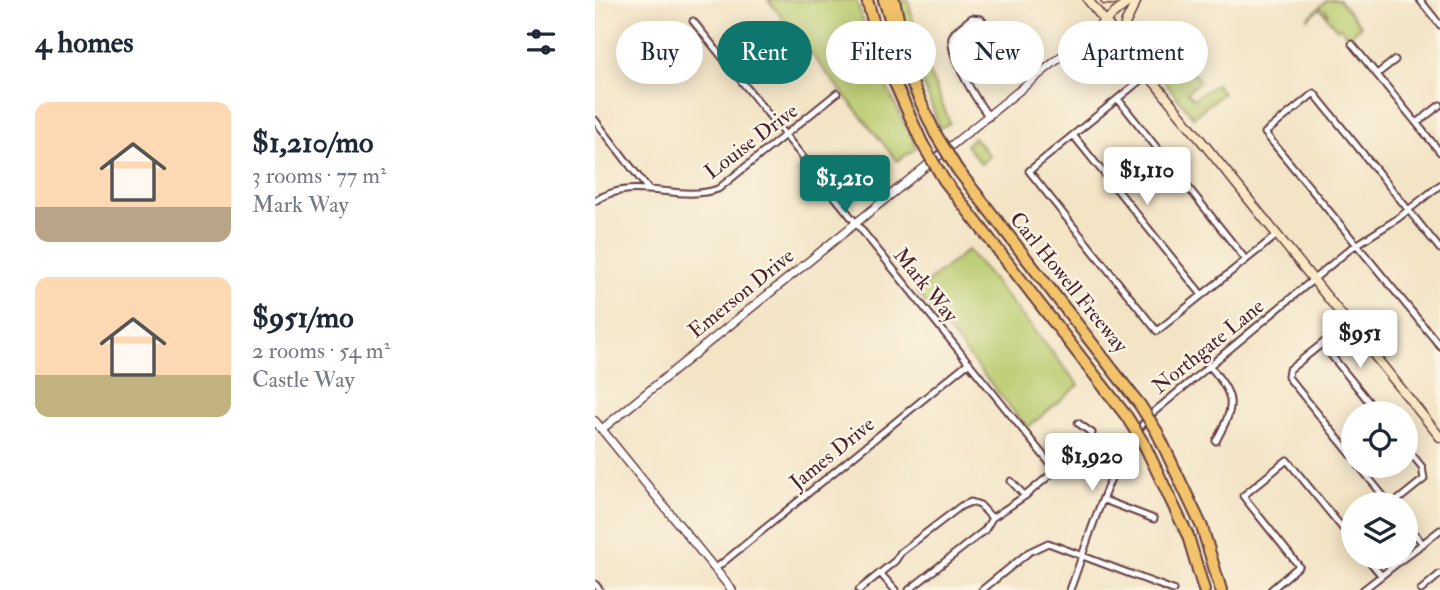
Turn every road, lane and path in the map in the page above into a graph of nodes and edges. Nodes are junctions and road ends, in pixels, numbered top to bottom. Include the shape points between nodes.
1 (861, 0) edge
2 (867, 0) edge
3 (884, 0) edge
4 (894, 0) edge
5 (1088, 0) edge
6 (1105, 0) edge
7 (1117, 0) edge
8 (1131, 0) edge
9 (1137, 0) edge
10 (1420, 0) edge
11 (1105, 21) joint
12 (1126, 21) edge
13 (1440, 25) edge
14 (703, 33) edge
15 (1352, 44) dead end
16 (1058, 60) edge
17 (1395, 60) dead end
18 (1044, 71) edge
19 (1377, 74) junction
20 (967, 84) edge
21 (1028, 84) edge
22 (1137, 84) edge
23 (1155, 84) edge
24 (897, 92) junction
25 (838, 93) dead end
26 (1118, 99) junction
27 (1440, 105) edge
28 (927, 117) junction
29 (989, 117) junction
30 (595, 120) edge
31 (1417, 123) junction
32 (1073, 135) junction
33 (787, 136) junction
34 (1440, 152) edge
35 (1440, 185) edge
36 (648, 189) junction
37 (595, 201) edge
38 (1409, 209) junction
39 (856, 224) junction
40 (1277, 235) junction
41 (1356, 245) junction
42 (1440, 249) edge
43 (1246, 260) junction
44 (1314, 280) junction
45 (1202, 295) junction
46 (1348, 323) junction
47 (1322, 344) junction
48 (1440, 346) edge
49 (969, 362) junction
50 (1209, 365) junction
51 (1368, 401) edge
52 (595, 421) edge
53 (1078, 423) dead end
54 (598, 432) edge
55 (1440, 437) edge
56 (1216, 441) dead end
57 (1341, 442) edge
58 (1418, 462) edge
59 (1056, 471) junction
60 (1369, 478) edge
61 (1011, 481) dead end
62 (1382, 492) edge
63 (1407, 492) edge
64 (1025, 496) junction
65 (1104, 500) junction
66 (992, 519) junction
67 (1154, 519) dead end
68 (1341, 526) edge
69 (1440, 530) edge
70 (1418, 538) edge
71 (1423, 544) junction
72 (1083, 554) junction
73 (715, 569) junction
74 (1376, 569) edge
75 (880, 573) junction
76 (1381, 575) junction
77 (1440, 575) edge
78 (595, 584) edge
79 (600, 590) edge
80 (732, 590) edge
81 (859, 590) edge
82 (895, 590) edge
83 (909, 590) edge
84 (982, 590) edge
85 (1070, 590) edge
86 (1173, 590) edge
87 (1204, 590) edge
88 (1221, 590) edge
89 (1271, 590) edge
90 (1363, 590) edge
91 (1421, 590) edge

1 - 24 highway
2 - 24 highway, Carl Howell Freeway
3 - 28 highway, Carl Howell Freeway via 899,52
4 - 28 highway
5 - 11 main road
6 - 7 main road
8 - 11 main road
9 - 12 main road
10 - 13 street
14 - 33 street, Mark Way
15 - 19 street
16 - 18 street, Emerson Drive
17 - 19 street
19 - 31 street
20 - 29 street
21 - 29 street, Emerson Drive
22 - 26 street
23 - 40 main road
24 - 87 highway, Carl Howell Freeway, bridge via 944,180 1128,417 1188,536
25 - 33 street, Louise Drive
26 - 32 street
26 - 43 street
27 - 31 street
28 - 88 highway, Carl Howell Freeway, bridge via 957,169 1157,432 1202,527
29 - 39 street, Emerson Drive
30 - 36 street
31 - 34 street
32 - 45 street
32 - 45 street via 1029,171 1157,331
33 - 36 street, Louise Drive via 718,190 701,195
33 - 39 street, Mark Way
35 - 38 street, Northgate Lane
36 - 37 street, Louise Drive via 613,191
38 - 41 street, Northgate Lane
38 - 41 street via 1314,93 1265,133
38 - 42 street
39 - 49 street, Mark Way
39 - 54 street, Emerson Drive
40 - 43 street
40 - 44 main road
41 - 44 street, Northgate Lane
41 - 48 street
43 - 45 street
44 - 46 main road
44 - 50 street, Northgate Lane
46 - 47 street
46 - 55 main road
47 - 51 street
47 - 57 street via 1289,370 1288,377
49 - 59 street, Mark Way
49 - 73 street, James Drive
50 - 56 street via 1231,400 1230,415
50 - 65 street, Northgate Lane via 1138,429
52 - 54 street
53 - 59 street via 1092,433 1090,442
54 - 73 street
58 - 63 street via 1424,479
59 - 64 street
60 - 62 street
61 - 64 street
64 - 66 street
65 - 67 street
65 - 72 street, Northgate Lane
66 - 75 street via 977,503 966,503
66 - 83 street via 985,530
68 - 89 street via 1287,460 1243,496 1299,566
69 - 71 street
70 - 71 street
71 - 76 street
72 - 84 street via 1053,544 1039,545
72 - 85 street, Northgate Lane
72 - 86 street
73 - 80 street
74 - 76 street
75 - 81 street
75 - 82 street
76 - 90 street
77 - 91 street
78 - 79 street

